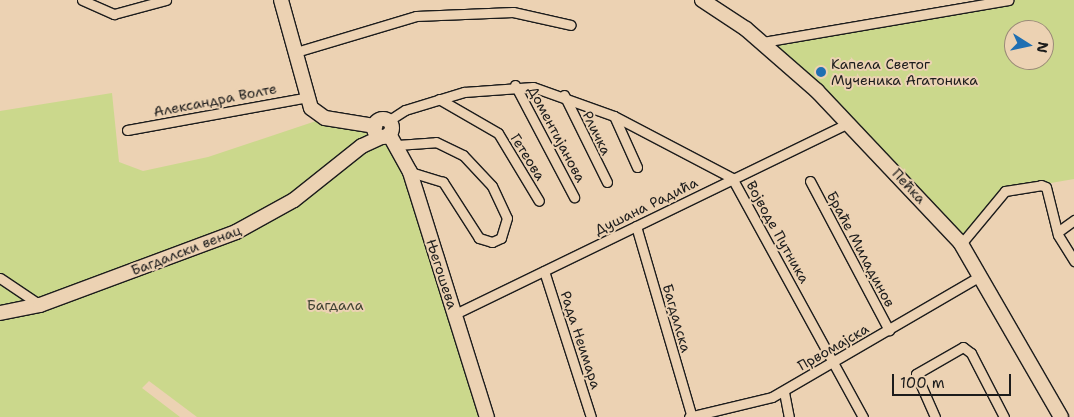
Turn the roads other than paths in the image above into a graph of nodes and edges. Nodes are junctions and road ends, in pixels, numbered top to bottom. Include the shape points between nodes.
1 (82, 0) edge
2 (166, 0) edge
3 (281, 0) edge
4 (702, 0) edge
5 (1008, 0) edge
6 (980, 4) edge
7 (571, 25) dead end
8 (763, 42) junction
9 (296, 52) junction
10 (515, 85) junction
11 (564, 95) junction
12 (308, 97) junction
13 (439, 99) junction
14 (614, 116) junction
15 (849, 122) junction
16 (127, 130) dead end
17 (386, 132) junction
18 (637, 167) dead end
19 (410, 172) junction
20 (732, 178) junction
21 (810, 181) dead end
22 (606, 182) dead end
23 (574, 197) dead end
24 (540, 201) dead end
25 (1074, 220) edge
26 (636, 226) junction
27 (1059, 231) junction
28 (961, 244) junction
29 (1074, 261) edge
30 (544, 272) junction
31 (980, 276) junction
32 (0, 278) edge
33 (40, 305) junction
34 (0, 313) edge
35 (455, 314) junction
36 (889, 330) junction
37 (835, 362) junction
38 (784, 392) junction
39 (487, 417) edge
40 (591, 417) edge
41 (691, 417) edge
42 (789, 417) edge
43 (863, 417) edge
44 (935, 417) edge
45 (1004, 417) edge
46 (1061, 417) edge

1 - 2 street via 114,14
3 - 9 street
4 - 8 street, Пећка
5 - 6 street
6 - 8 street
7 - 9 street via 513,12 416,16
8 - 15 street, Пећка
9 - 12 street
10 - 11 street, Војводе Путника
10 - 13 street, Војводе Путника
10 - 23 street, Доментијанова
11 - 14 street, Војводе Путника
11 - 22 street, Рличка
12 - 16 street, Александра Волте
12 - 17 street via 317,114
13 - 17 street, Војводе Путника
13 - 24 street, Гетеова via 498,133
14 - 18 street
14 - 20 street, Војводе Путника
15 - 20 street, Душана Радића
15 - 28 street, Пећка
17 - 19 street, Његошева
17 - 19 street via 436,142 463,155 492,186 507,218 507,228 497,242 479,238 443,182
17 - 33 street, Багдалски венац via 362,146 294,200 236,232
19 - 35 street, Његошева
20 - 26 street, Душана Радића
20 - 37 street, Војводе Путника
21 - 36 street, Браће Миладинов
25 - 27 street
26 - 30 street, Душана Радића
26 - 41 street, Багдалска
27 - 28 street via 1046,188 1016,187 1005,191
27 - 29 street
28 - 31 street, Пећка
30 - 35 street, Душана Радића
30 - 40 street, Рада Неимара
31 - 36 street, Првомајска
31 - 46 street, Пећка
32 - 33 street
33 - 34 street, Багдалски венац
35 - 39 street, Његошева
36 - 37 street, Првомајска
37 - 38 street, Првомајска
37 - 43 street, Војводе Путника
38 - 41 street, Првомајска
38 - 42 street
44 - 45 street via 916,374 964,348 971,353

